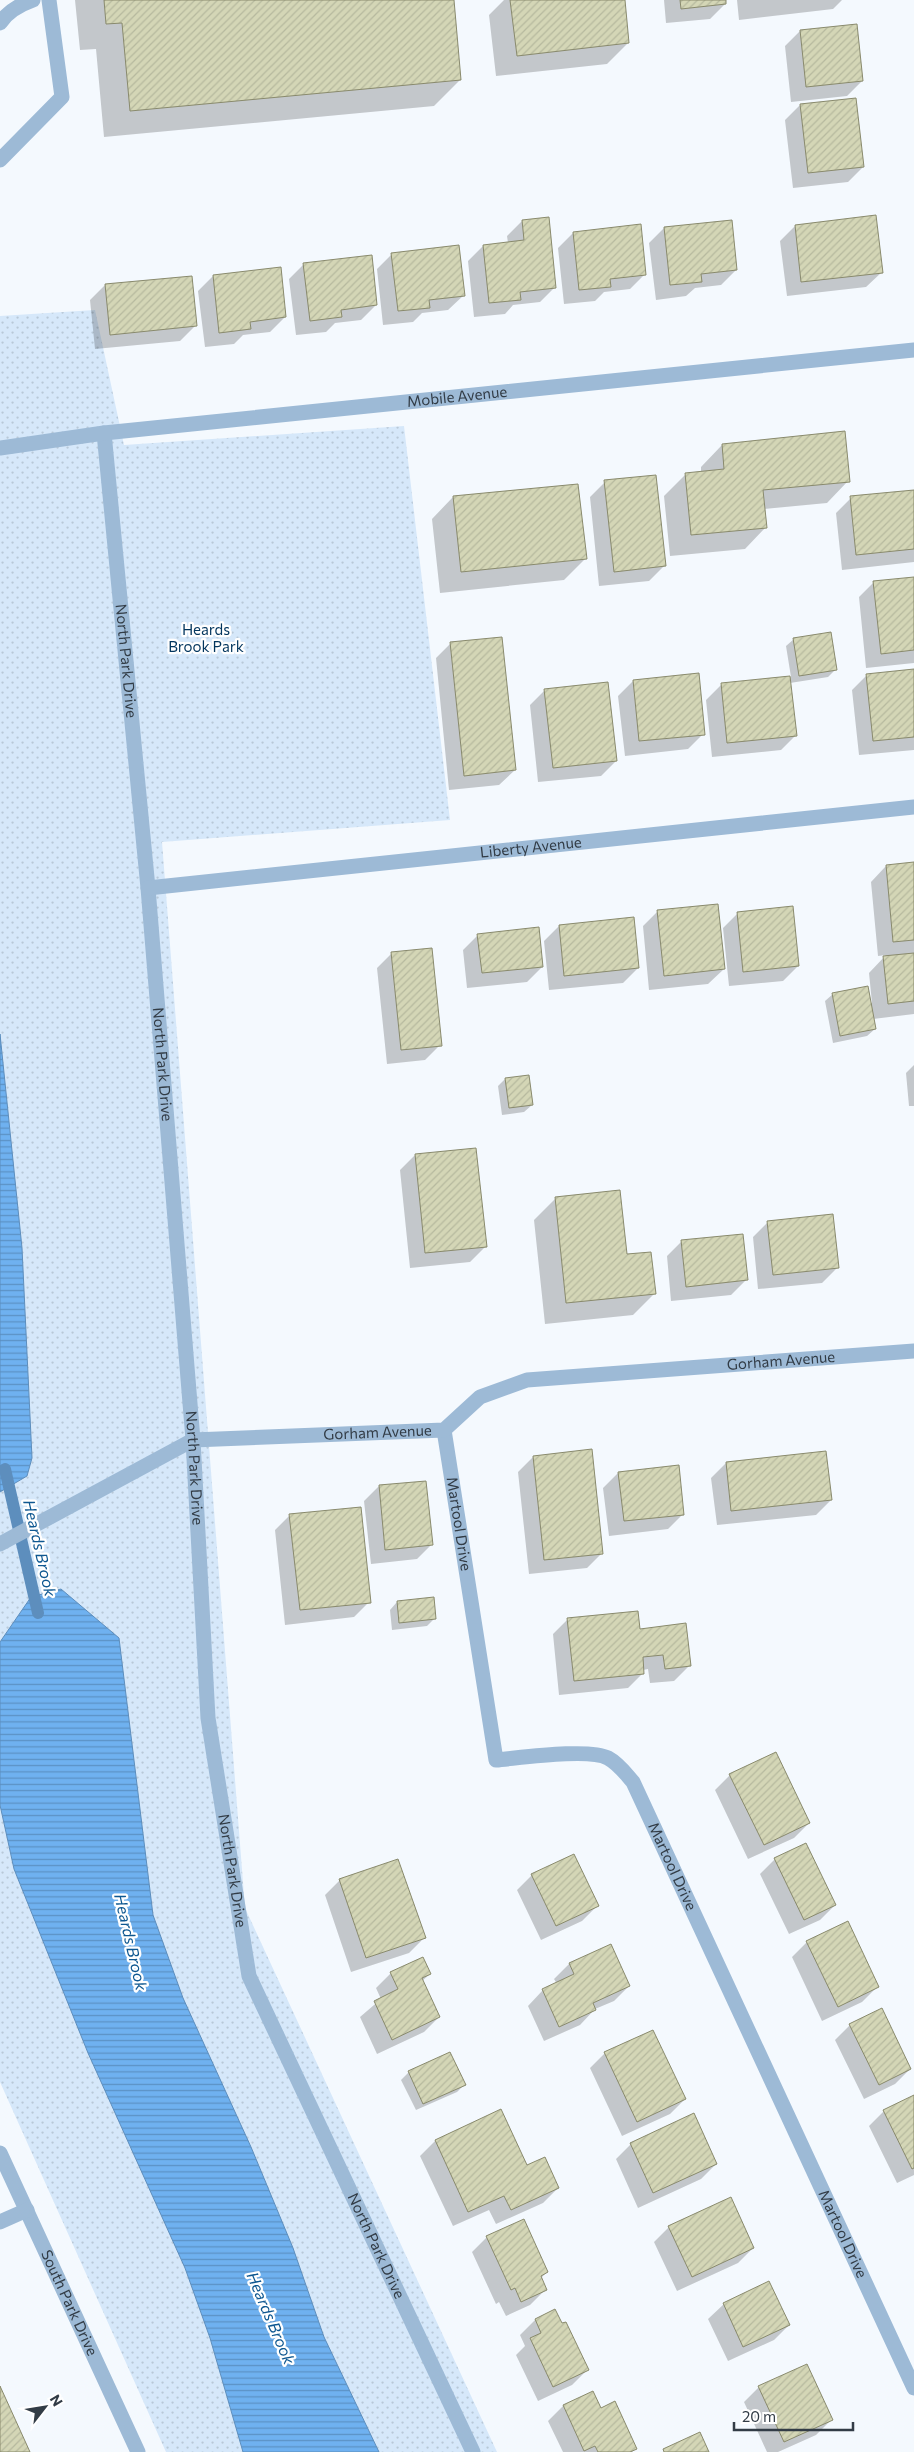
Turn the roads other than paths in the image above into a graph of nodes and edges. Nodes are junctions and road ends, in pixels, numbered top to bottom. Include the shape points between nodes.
1 (33, 0) edge
2 (49, 0) edge
3 (0, 23) edge
4 (0, 160) edge
5 (914, 350) edge
6 (104, 433) junction
7 (0, 448) edge
8 (914, 807) edge
9 (148, 888) junction
10 (914, 1350) edge
11 (444, 1430) junction
12 (193, 1440) junction
13 (0, 1544) edge
14 (0, 2152) edge
15 (26, 2210) junction
16 (0, 2222) edge
17 (914, 2388) edge
18 (138, 2452) edge
19 (473, 2452) edge

1 - 3 street via 6,14
2 - 4 street via 62,97
5 - 6 street, Mobile Avenue
6 - 7 street, Mobile Avenue
6 - 9 street, North Park Drive
8 - 9 street, Liberty Avenue
9 - 12 street, North Park Drive
10 - 11 street, Gorham Avenue via 527,1380 480,1397
11 - 12 street, Gorham Avenue
11 - 17 street, Martool Drive via 496,1760 587,1754 606,1757 633,1782
12 - 13 street, Gorham Avenue
12 - 19 street, North Park Drive via 208,1718 249,1976
14 - 15 street, South Park Drive
15 - 16 street
15 - 18 street, South Park Drive

